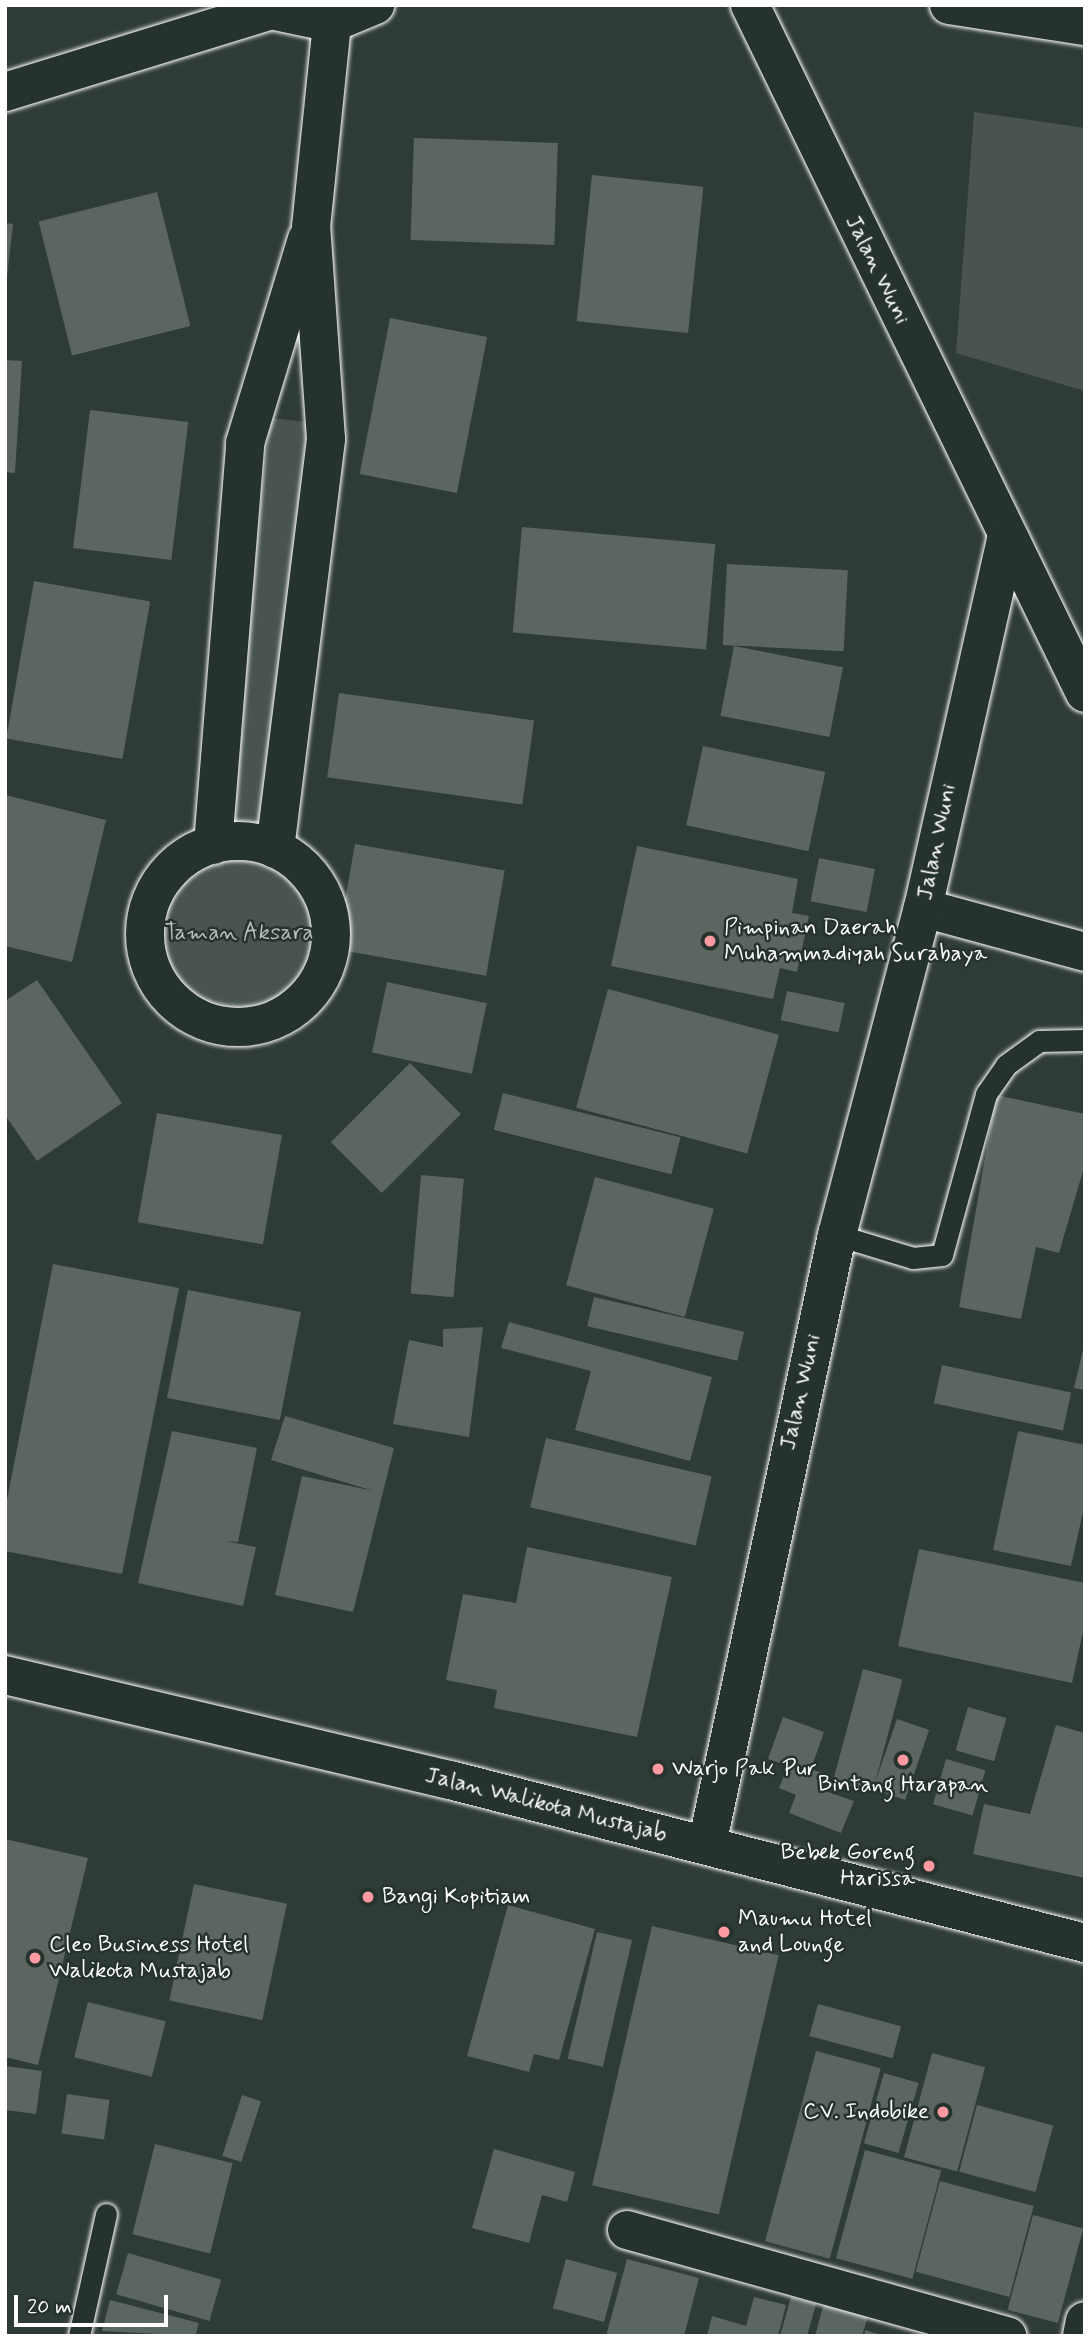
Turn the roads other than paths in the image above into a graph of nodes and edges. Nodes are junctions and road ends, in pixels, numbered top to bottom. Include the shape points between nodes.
1 (374, 5) edge
2 (750, 5) edge
3 (949, 5) edge
4 (278, 8) edge
5 (332, 23) junction
6 (1085, 26) edge
7 (5, 92) edge
8 (311, 227) junction
9 (1006, 540) junction
10 (1085, 693) edge
11 (213, 845) junction
12 (275, 849) junction
13 (923, 908) junction
14 (1085, 952) edge
15 (1085, 1040) edge
16 (837, 1235) junction
17 (5, 1675) edge
18 (707, 1845) junction
19 (1085, 1943) edge
20 (106, 2214) dead end
21 (627, 2230) dead end
22 (1085, 2320) edge
23 (79, 2336) edge
24 (1007, 2336) edge
25 (1082, 2336) edge

1 - 5 street
2 - 9 street, Jalan Wuni
3 - 6 street
4 - 5 street
4 - 7 street
5 - 8 street
8 - 11 street via 245,443
8 - 12 street via 326,439
9 - 10 street
9 - 13 street, Jalan Wuni
11 - 12 street via 244,842
11 - 12 street via 162,878 148,906 144,936 150,966 165,993 216,1026 276,1020 302,1002 325,968 330,918 320,889
13 - 14 street
13 - 16 street, Jalan Wuni
15 - 16 lane via 1039,1041 1006,1065 986,1094 942,1255 913,1258
16 - 18 street, Jalan Wuni
17 - 18 street, Jalan Walikota Mustajab
18 - 19 street, Jalan Walikota Mustajab
20 - 23 lane
21 - 24 street
22 - 25 street

